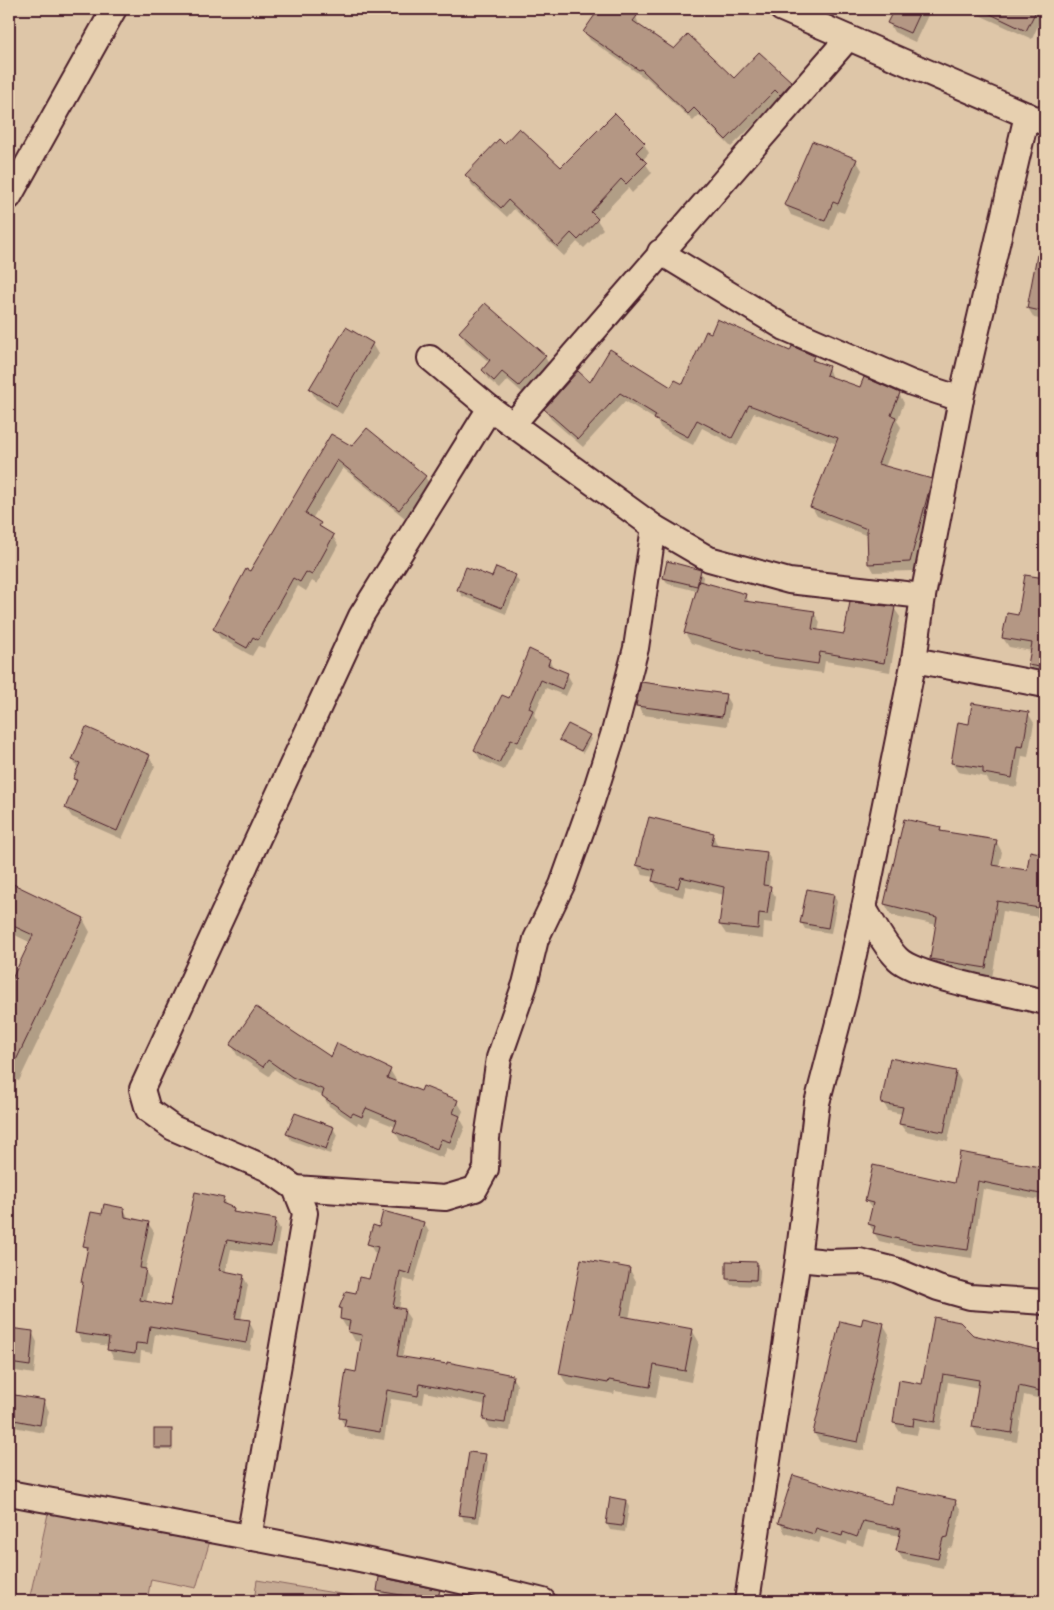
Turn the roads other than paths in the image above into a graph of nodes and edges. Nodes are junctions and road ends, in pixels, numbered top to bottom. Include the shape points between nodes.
1 (114, 9) edge
2 (782, 9) edge
3 (848, 38) junction
4 (1036, 119) edge
5 (18, 163) edge
6 (9, 197) edge
7 (660, 252) junction
8 (430, 358) dead end
9 (961, 399) junction
10 (490, 408) junction
11 (512, 424) junction
12 (654, 527) junction
13 (923, 596) junction
14 (914, 660) junction
15 (1045, 685) edge
16 (864, 908) junction
17 (1045, 1002) edge
18 (295, 1188) junction
19 (798, 1259) junction
20 (1045, 1302) edge
21 (9, 1493) edge
22 (249, 1538) junction
23 (468, 1592) edge
24 (543, 1601) edge
25 (747, 1601) edge

1 - 5 street
2 - 3 street
3 - 4 street
3 - 7 street
4 - 9 street
5 - 6 street
7 - 9 street via 785,328 912,383
7 - 11 street
8 - 10 street
9 - 13 street
10 - 11 street
10 - 18 street via 361,616 142,1089 148,1110 173,1128 268,1169
11 - 12 street
12 - 13 street via 709,559 789,581
12 - 18 street via 636,648 614,732 562,885 536,939 525,984 499,1058 487,1138 486,1170 475,1189 446,1198
13 - 14 street
14 - 15 street
14 - 16 street
16 - 17 street via 888,947 900,960 920,972
16 - 19 street via 817,1103
18 - 22 street via 305,1213
19 - 20 street via 859,1261 895,1270 970,1297
19 - 25 street
21 - 22 street
22 - 23 street
23 - 24 street

